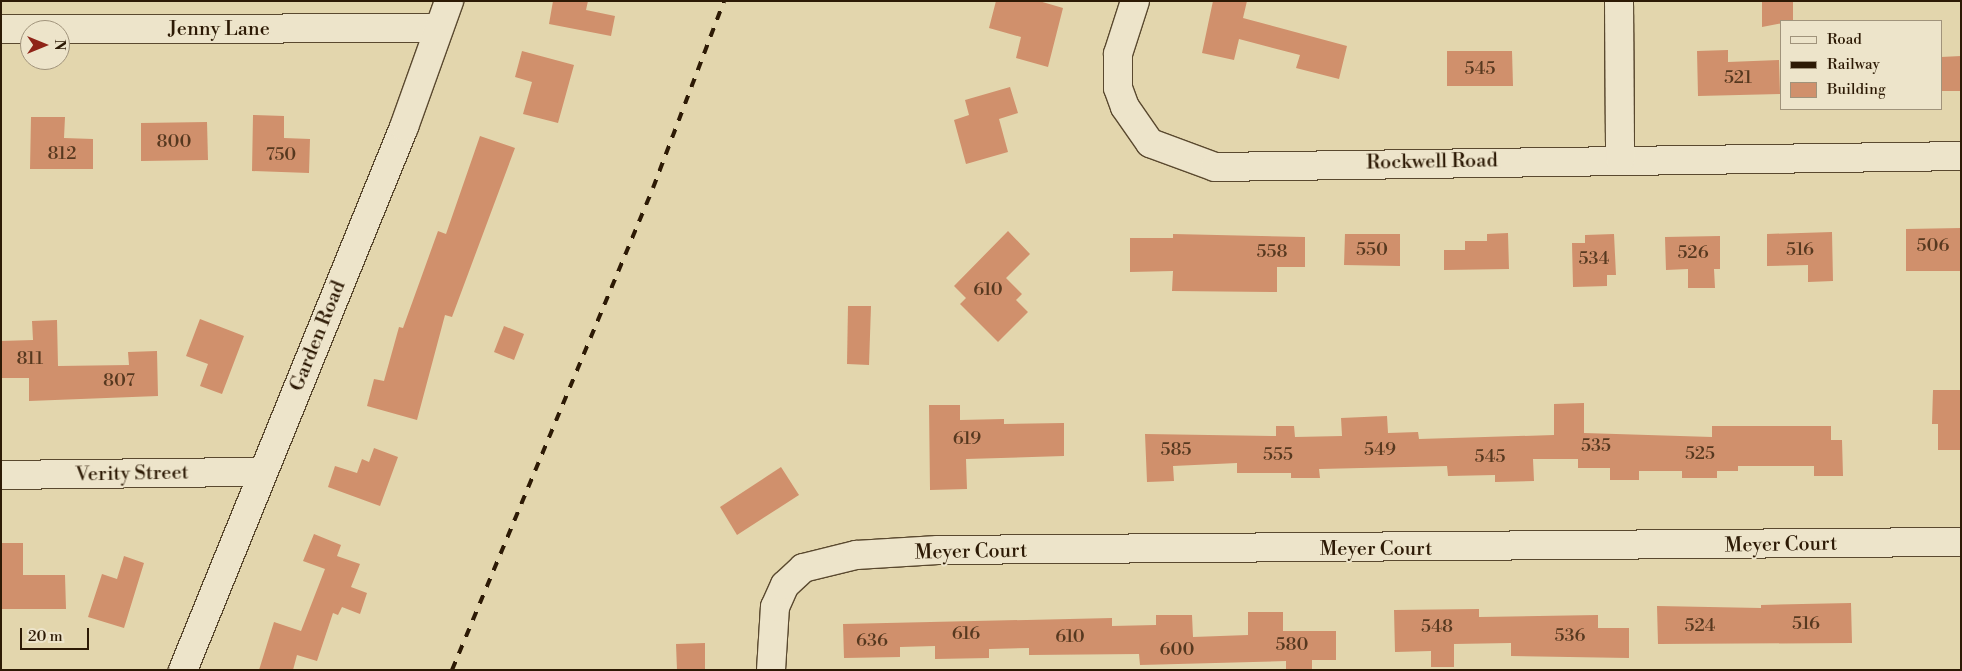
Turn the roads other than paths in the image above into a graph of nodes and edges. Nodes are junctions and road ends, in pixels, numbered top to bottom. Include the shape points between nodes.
1 (449, 1) edge
2 (1135, 1) edge
3 (1619, 1) edge
4 (438, 28) junction
5 (1, 29) edge
6 (1961, 156) edge
7 (1620, 159) junction
8 (262, 472) junction
9 (1, 475) edge
10 (1961, 542) edge
11 (182, 670) edge
12 (771, 670) edge

1 - 4 street, Garden Road
2 - 7 street, Rockwell Road via 1118,54 1118,88 1124,106 1150,143 1215,166
3 - 7 street
4 - 5 street, Jenny Lane
4 - 8 street, Garden Road via 404,127
6 - 7 street, Rockwell Road
8 - 9 street, Verity Street
8 - 11 street, Garden Road
10 - 12 street, Meyer Court via 938,550 856,555 820,562 795,573 775,607

